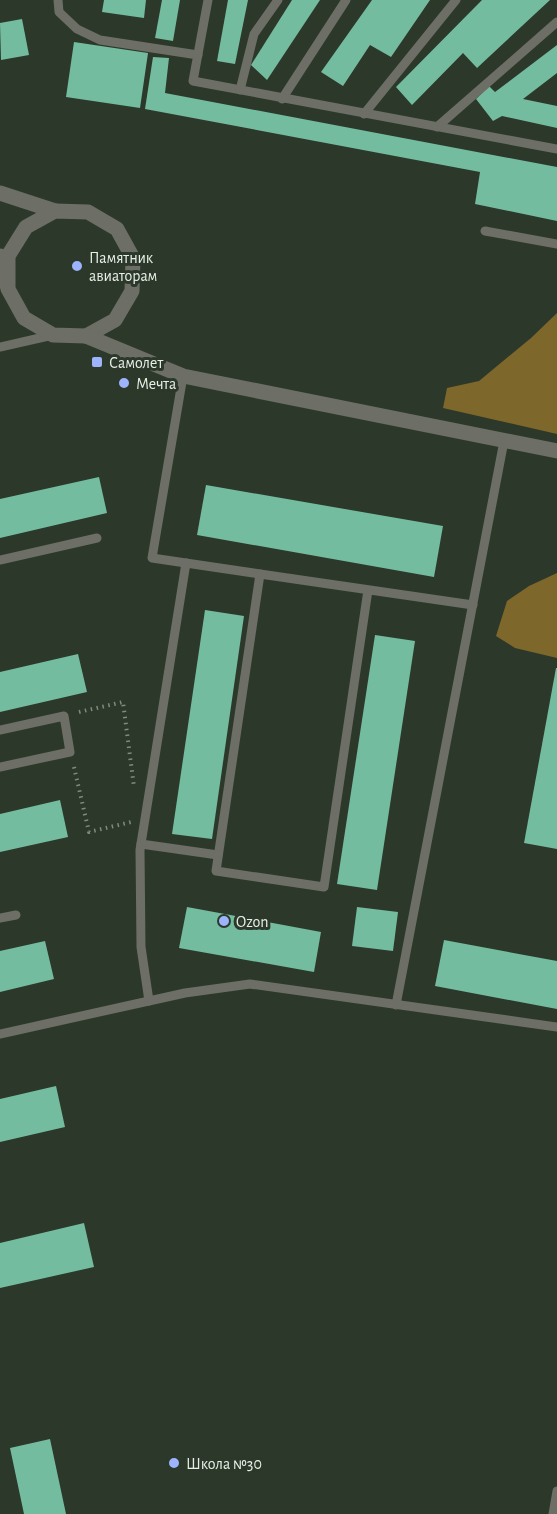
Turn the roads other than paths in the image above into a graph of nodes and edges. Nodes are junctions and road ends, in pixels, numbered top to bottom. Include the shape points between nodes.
1 (58, 0) edge
2 (208, 0) edge
3 (278, 0) edge
4 (346, 0) edge
5 (456, 0) edge
6 (557, 22) edge
7 (198, 56) junction
8 (240, 90) junction
9 (282, 99) junction
10 (364, 114) junction
11 (437, 127) junction
12 (557, 149) edge
13 (0, 193) edge
14 (55, 211) junction
15 (484, 231) dead end
16 (557, 244) edge
17 (0, 256) edge
18 (8, 289) junction
19 (52, 335) junction
20 (86, 336) junction
21 (0, 346) edge
22 (183, 376) junction
23 (504, 441) junction
24 (557, 451) edge
25 (97, 538) dead end
26 (0, 560) edge
27 (186, 563) junction
28 (260, 574) junction
29 (368, 590) junction
30 (473, 605) junction
31 (0, 730) edge
32 (0, 767) edge
33 (141, 844) junction
34 (218, 855) junction
35 (16, 915) dead end
36 (0, 918) edge
37 (149, 1001) junction
38 (396, 1005) junction
39 (557, 1027) edge
40 (0, 1034) edge
41 (557, 1491) edge
42 (552, 1514) edge

1 - 7 lane via 58,12 76,29 100,40
2 - 7 lane
3 - 8 lane via 254,34
4 - 9 lane
5 - 10 lane
6 - 11 lane
7 - 8 lane via 193,81
8 - 9 lane
9 - 10 lane
10 - 11 lane
11 - 12 lane
13 - 14 street
14 - 18 street via 26,227 8,256
14 - 20 street via 88,212 117,229 133,258 132,291 115,320
15 - 16 lane
17 - 18 street
18 - 19 street via 24,318
19 - 20 street
19 - 21 lane
20 - 22 street
22 - 23 street
22 - 27 lane via 152,558
23 - 24 street
23 - 30 lane
25 - 26 lane
27 - 28 lane
27 - 33 lane
28 - 29 lane
28 - 34 lane
29 - 30 lane
29 - 34 lane via 324,887 216,871
30 - 38 lane
31 - 32 lane via 64,716 70,752
33 - 34 lane
33 - 37 lane via 141,947
35 - 36 lane
37 - 38 lane via 250,984
37 - 40 lane
38 - 39 lane
41 - 42 lane

